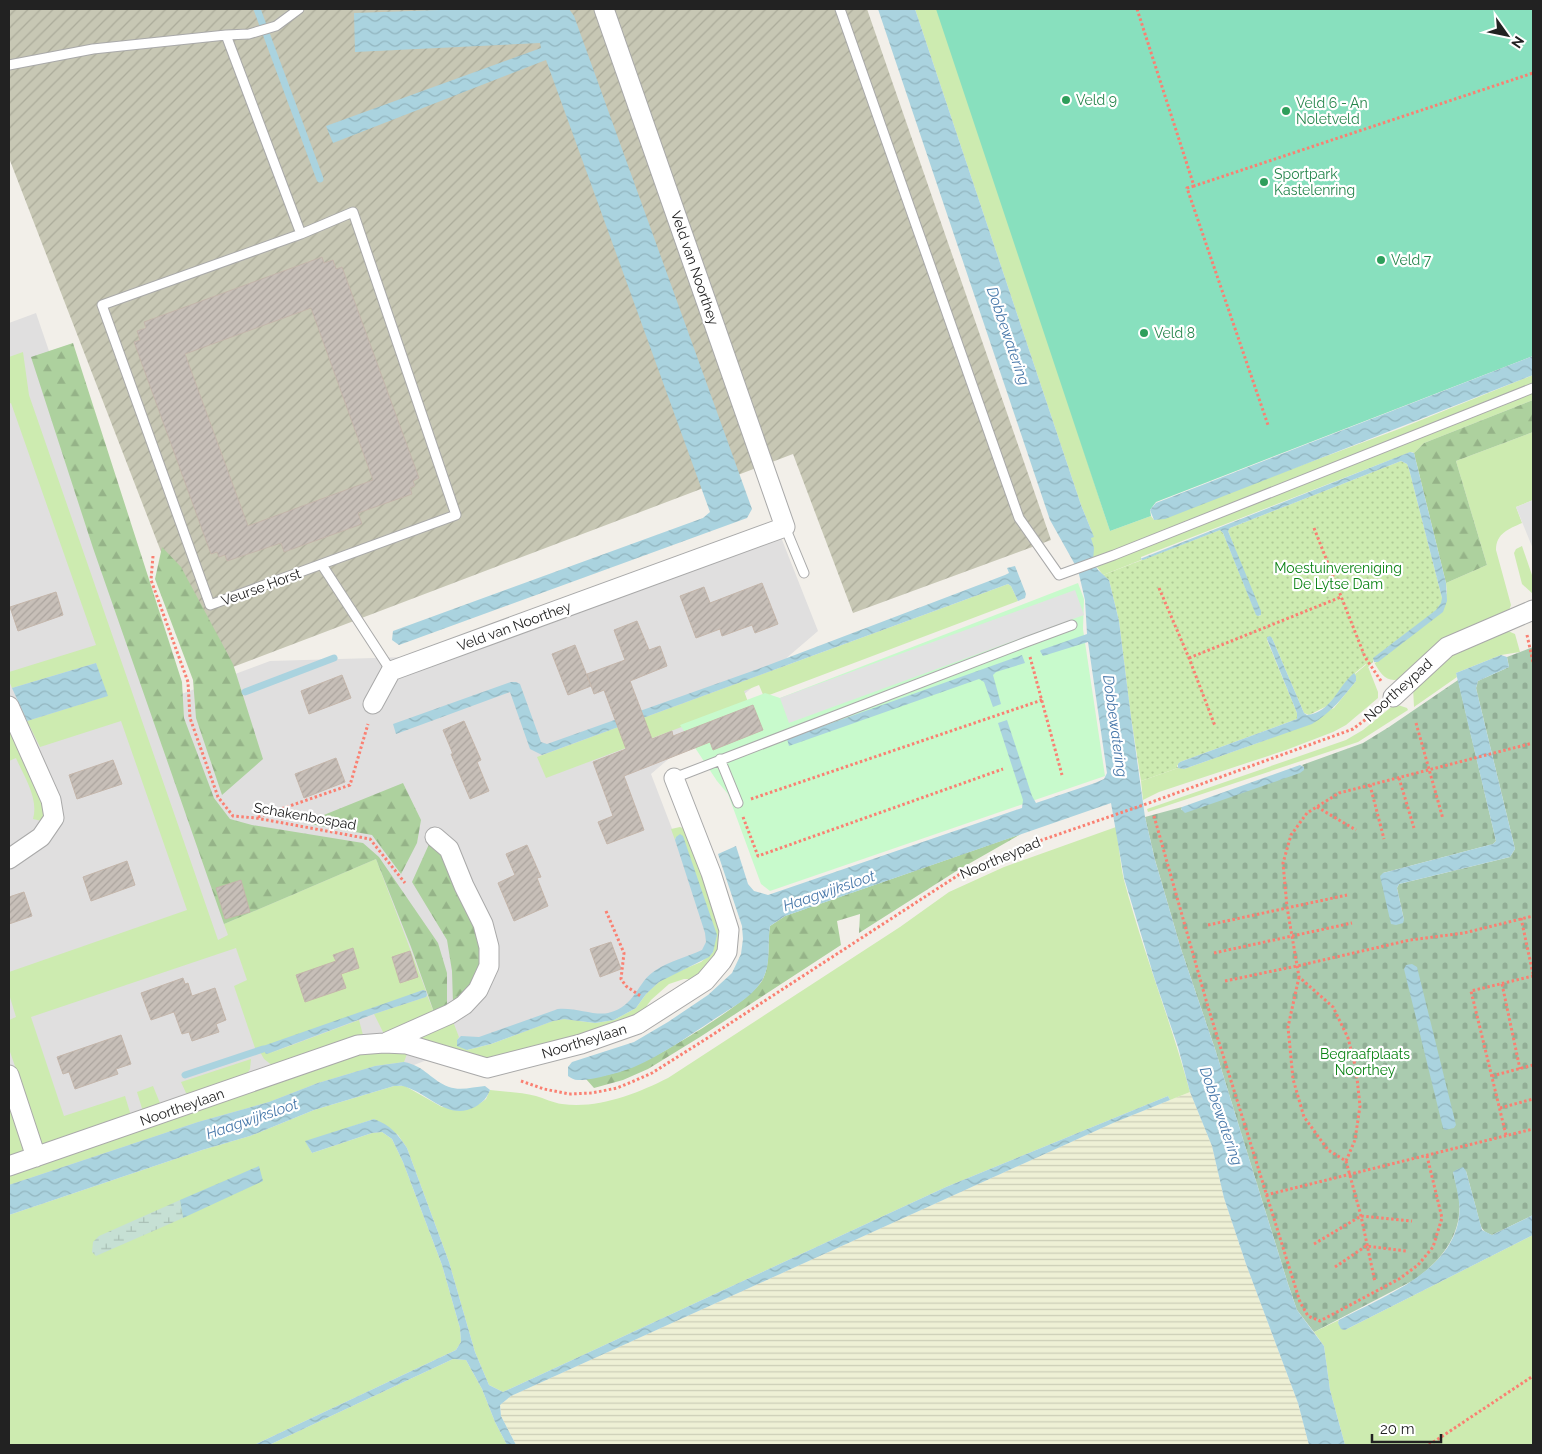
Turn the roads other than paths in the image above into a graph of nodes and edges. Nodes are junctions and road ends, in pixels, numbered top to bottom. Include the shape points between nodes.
1 (298, 9) edge
2 (604, 9) edge
3 (840, 9) edge
4 (226, 35) junction
5 (9, 65) edge
6 (301, 234) junction
7 (1533, 388) edge
8 (785, 527) junction
9 (322, 565) junction
10 (804, 573) dead end
11 (1528, 612) edge
12 (1072, 625) dead end
13 (391, 671) junction
14 (1392, 697) road end
15 (373, 704) road end
16 (9, 706) edge
17 (720, 759) junction
18 (674, 778) joint
19 (738, 803) road end
20 (435, 837) dead end
21 (9, 859) edge
22 (384, 1043) junction
23 (9, 1075) edge
24 (36, 1157) junction
25 (9, 1166) edge

1 - 4 lane via 276,26 249,34
2 - 8 street, Veld van Noorthey
3 - 7 lane via 1019,518 1059,575
4 - 5 lane via 93,49
4 - 6 lane
6 - 9 lane, Veurse Horst via 353,212 456,515
6 - 9 lane, Veurse Horst via 102,305 210,605
8 - 10 lane, Veld van Noorthey
8 - 13 street, Veld van Noorthey
9 - 13 lane
11 - 14 street, Noortheypad via 1447,647
12 - 17 lane
13 - 15 street
16 - 21 street via 51,800 54,818 41,838
17 - 18 lane
17 - 19 lane
18 - 22 street, Noortheylaan via 729,930 722,961 705,981 638,1024 581,1044 488,1068 406,1044
20 - 22 street, Noortheylaan via 449,850 483,924 489,947 489,966 478,990 464,1005
22 - 24 street, Noortheylaan via 358,1045
23 - 24 street
24 - 25 street, Noortheylaan

